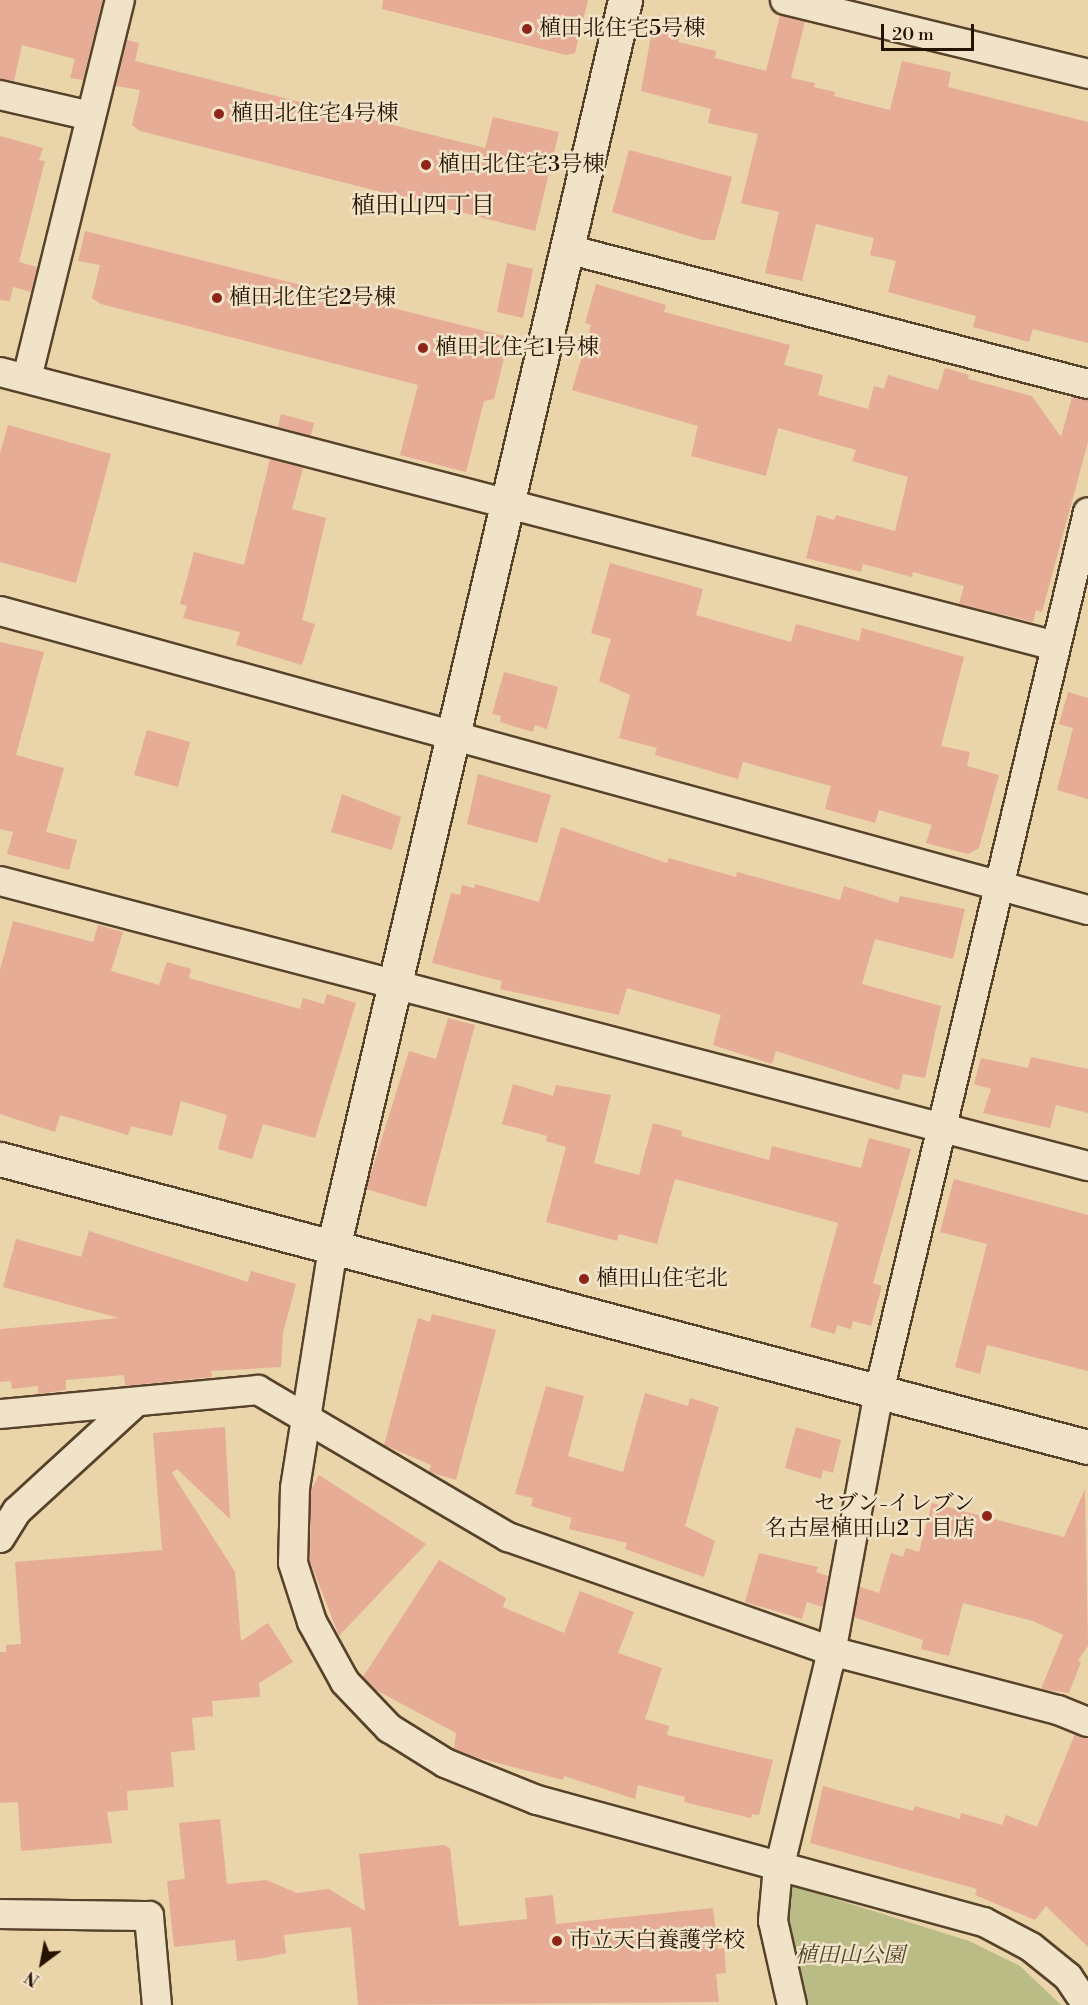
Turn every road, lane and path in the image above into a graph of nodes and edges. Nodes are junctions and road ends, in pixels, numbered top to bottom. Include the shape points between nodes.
1 (120, 0) edge
2 (625, 0) edge
3 (785, 0) edge
4 (1088, 74) edge
5 (0, 95) edge
6 (92, 116) junction
7 (567, 249) junction
8 (0, 372) edge
9 (27, 378) junction
10 (1088, 384) edge
11 (507, 505) junction
12 (1088, 512) edge
13 (1084, 549) edge
14 (0, 611) edge
15 (1056, 645) junction
16 (453, 732) junction
17 (0, 881) edge
18 (999, 885) junction
19 (1088, 910) edge
20 (394, 985) junction
21 (941, 1129) junction
22 (0, 1159) edge
23 (1088, 1167) edge
24 (333, 1248) junction
25 (879, 1392) junction
26 (135, 1403) junction
27 (0, 1414) edge
28 (308, 1418) junction
29 (1088, 1447) edge
30 (0, 1538) edge
31 (831, 1651) junction
32 (1088, 1722) edge
33 (780, 1867) junction
34 (0, 1914) edge
35 (158, 2005) edge
36 (792, 2005) edge
37 (1087, 2005) edge

1 - 6 street
2 - 7 street
3 - 4 street
5 - 6 street
6 - 9 street
7 - 10 street
7 - 11 street
8 - 9 street
9 - 11 street
11 - 15 street
11 - 16 street
12 - 13 street
13 - 15 street
14 - 16 street
15 - 18 street
16 - 18 street
16 - 20 street
17 - 20 street
18 - 19 street
18 - 21 street
20 - 21 street
20 - 24 street
21 - 23 street
21 - 25 street
22 - 24 street
24 - 25 street
24 - 28 street
25 - 29 street
25 - 31 street
26 - 27 street
26 - 28 street via 258,1390
26 - 30 street via 17,1511
28 - 31 street via 508,1537
28 - 33 street via 296,1488 293,1563 312,1622 345,1682 389,1728 445,1763 537,1800
31 - 32 street via 1058,1710
31 - 33 street
33 - 36 street via 773,1921
33 - 37 street via 984,1922 1031,1947 1061,1971
34 - 35 street via 149,1916

